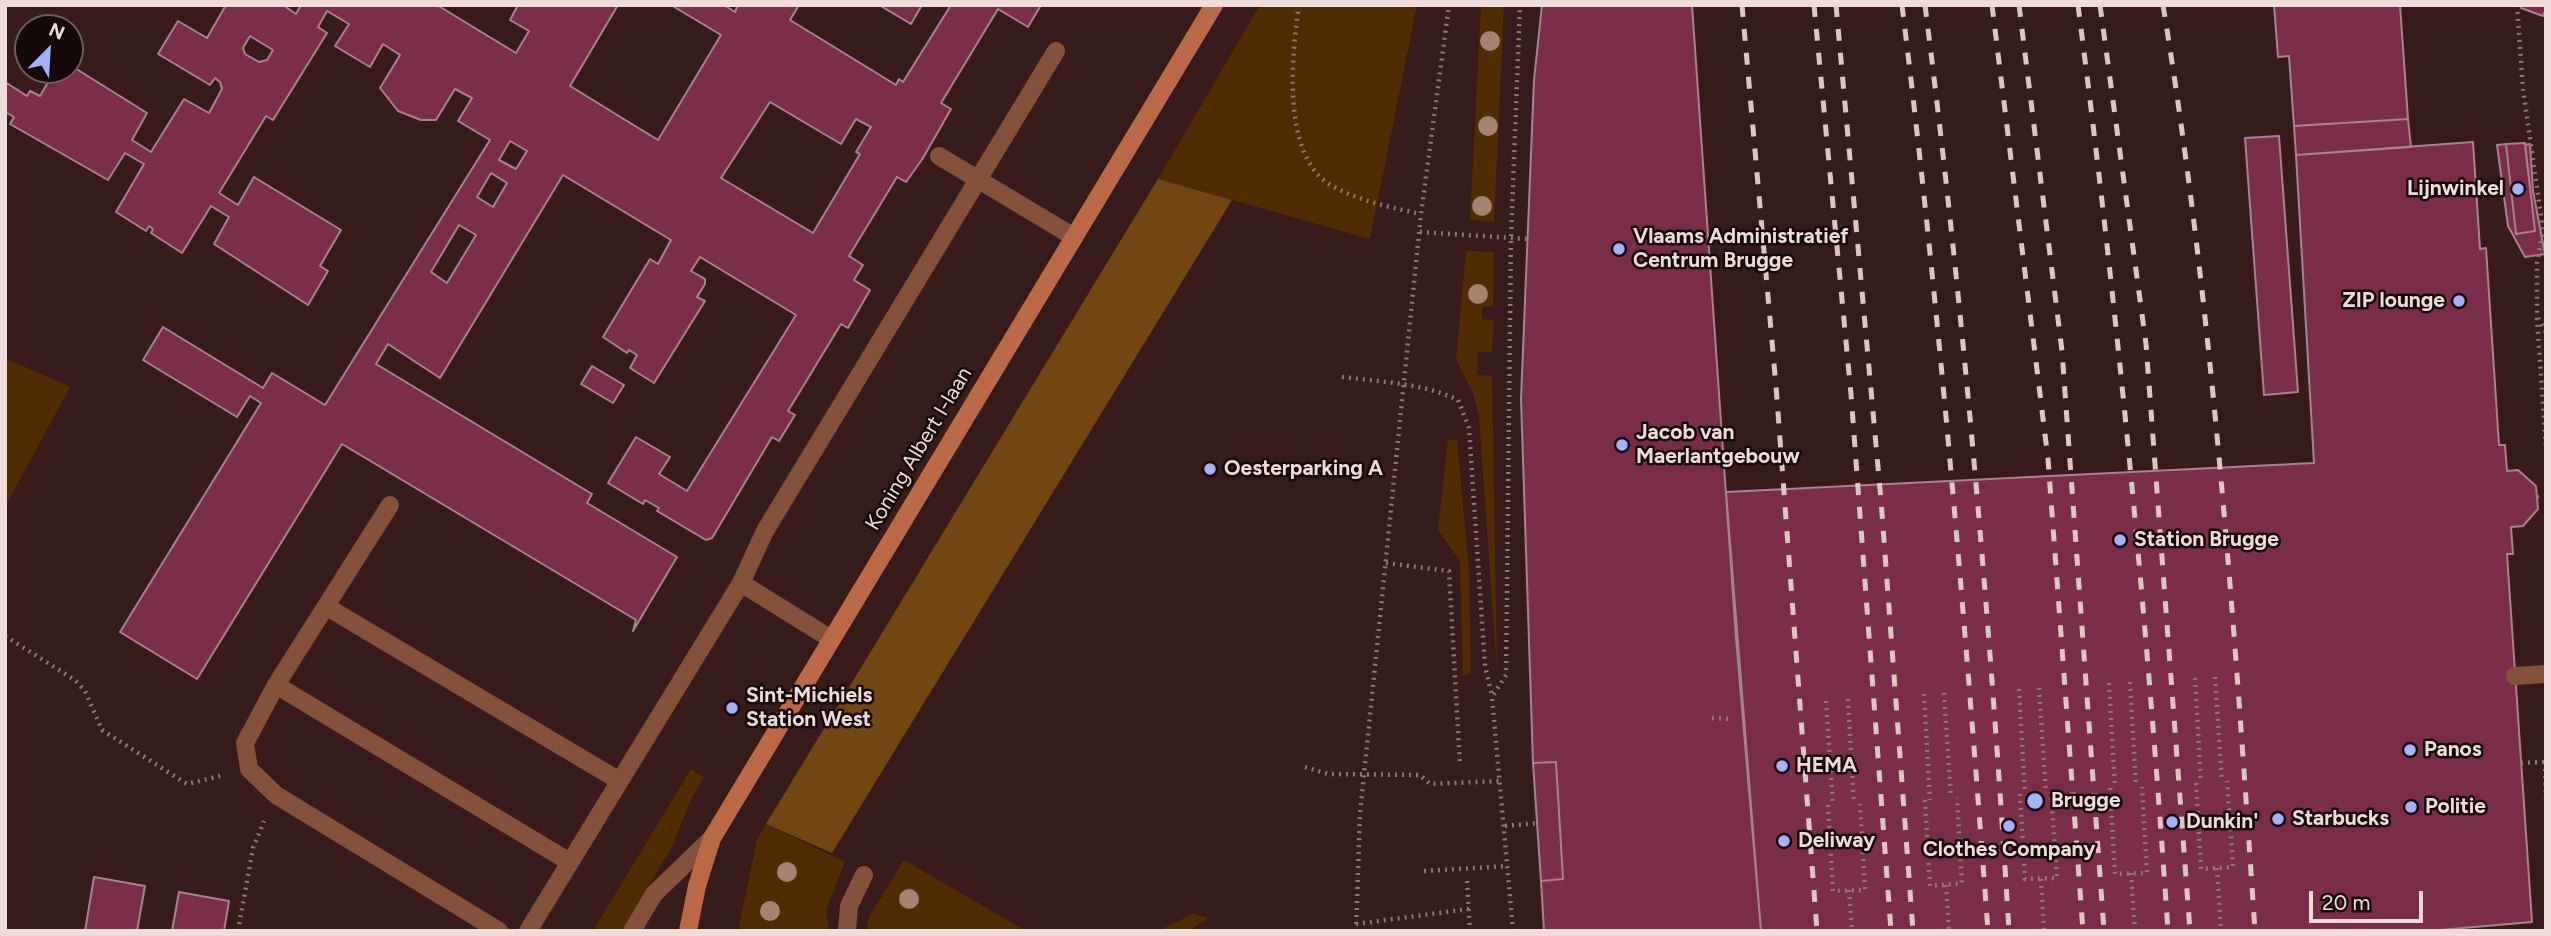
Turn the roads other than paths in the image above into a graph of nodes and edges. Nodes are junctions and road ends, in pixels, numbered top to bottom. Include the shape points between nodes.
1 (1214, 5) edge
2 (1056, 51) dead end
3 (939, 156) dead end
4 (979, 180) junction
5 (1074, 237) junction
6 (390, 505) dead end
7 (741, 583) junction
8 (327, 607) junction
9 (831, 639) junction
10 (2546, 674) edge
11 (2515, 676) dead end
12 (276, 685) junction
13 (618, 780) junction
14 (712, 838) junction
15 (568, 861) junction
16 (864, 875) dead end
17 (690, 930) edge
18 (499, 931) edge
19 (528, 931) edge
20 (632, 931) edge
21 (847, 931) edge

1 - 5 main road, Koning Albert I-laan
2 - 4 street
3 - 4 street
4 - 5 street
4 - 7 street via 765,531
5 - 9 main road, Koning Albert I-laan
6 - 8 street
7 - 9 street
7 - 13 street
8 - 12 street
8 - 13 street
9 - 14 main road, Koning Albert I-laan
10 - 11 street
12 - 15 street
12 - 18 street via 245,743 249,769 276,795
13 - 15 street
14 - 17 main road, Koning Albert I-laan
14 - 20 street via 654,894
15 - 19 street
16 - 21 street via 849,906

